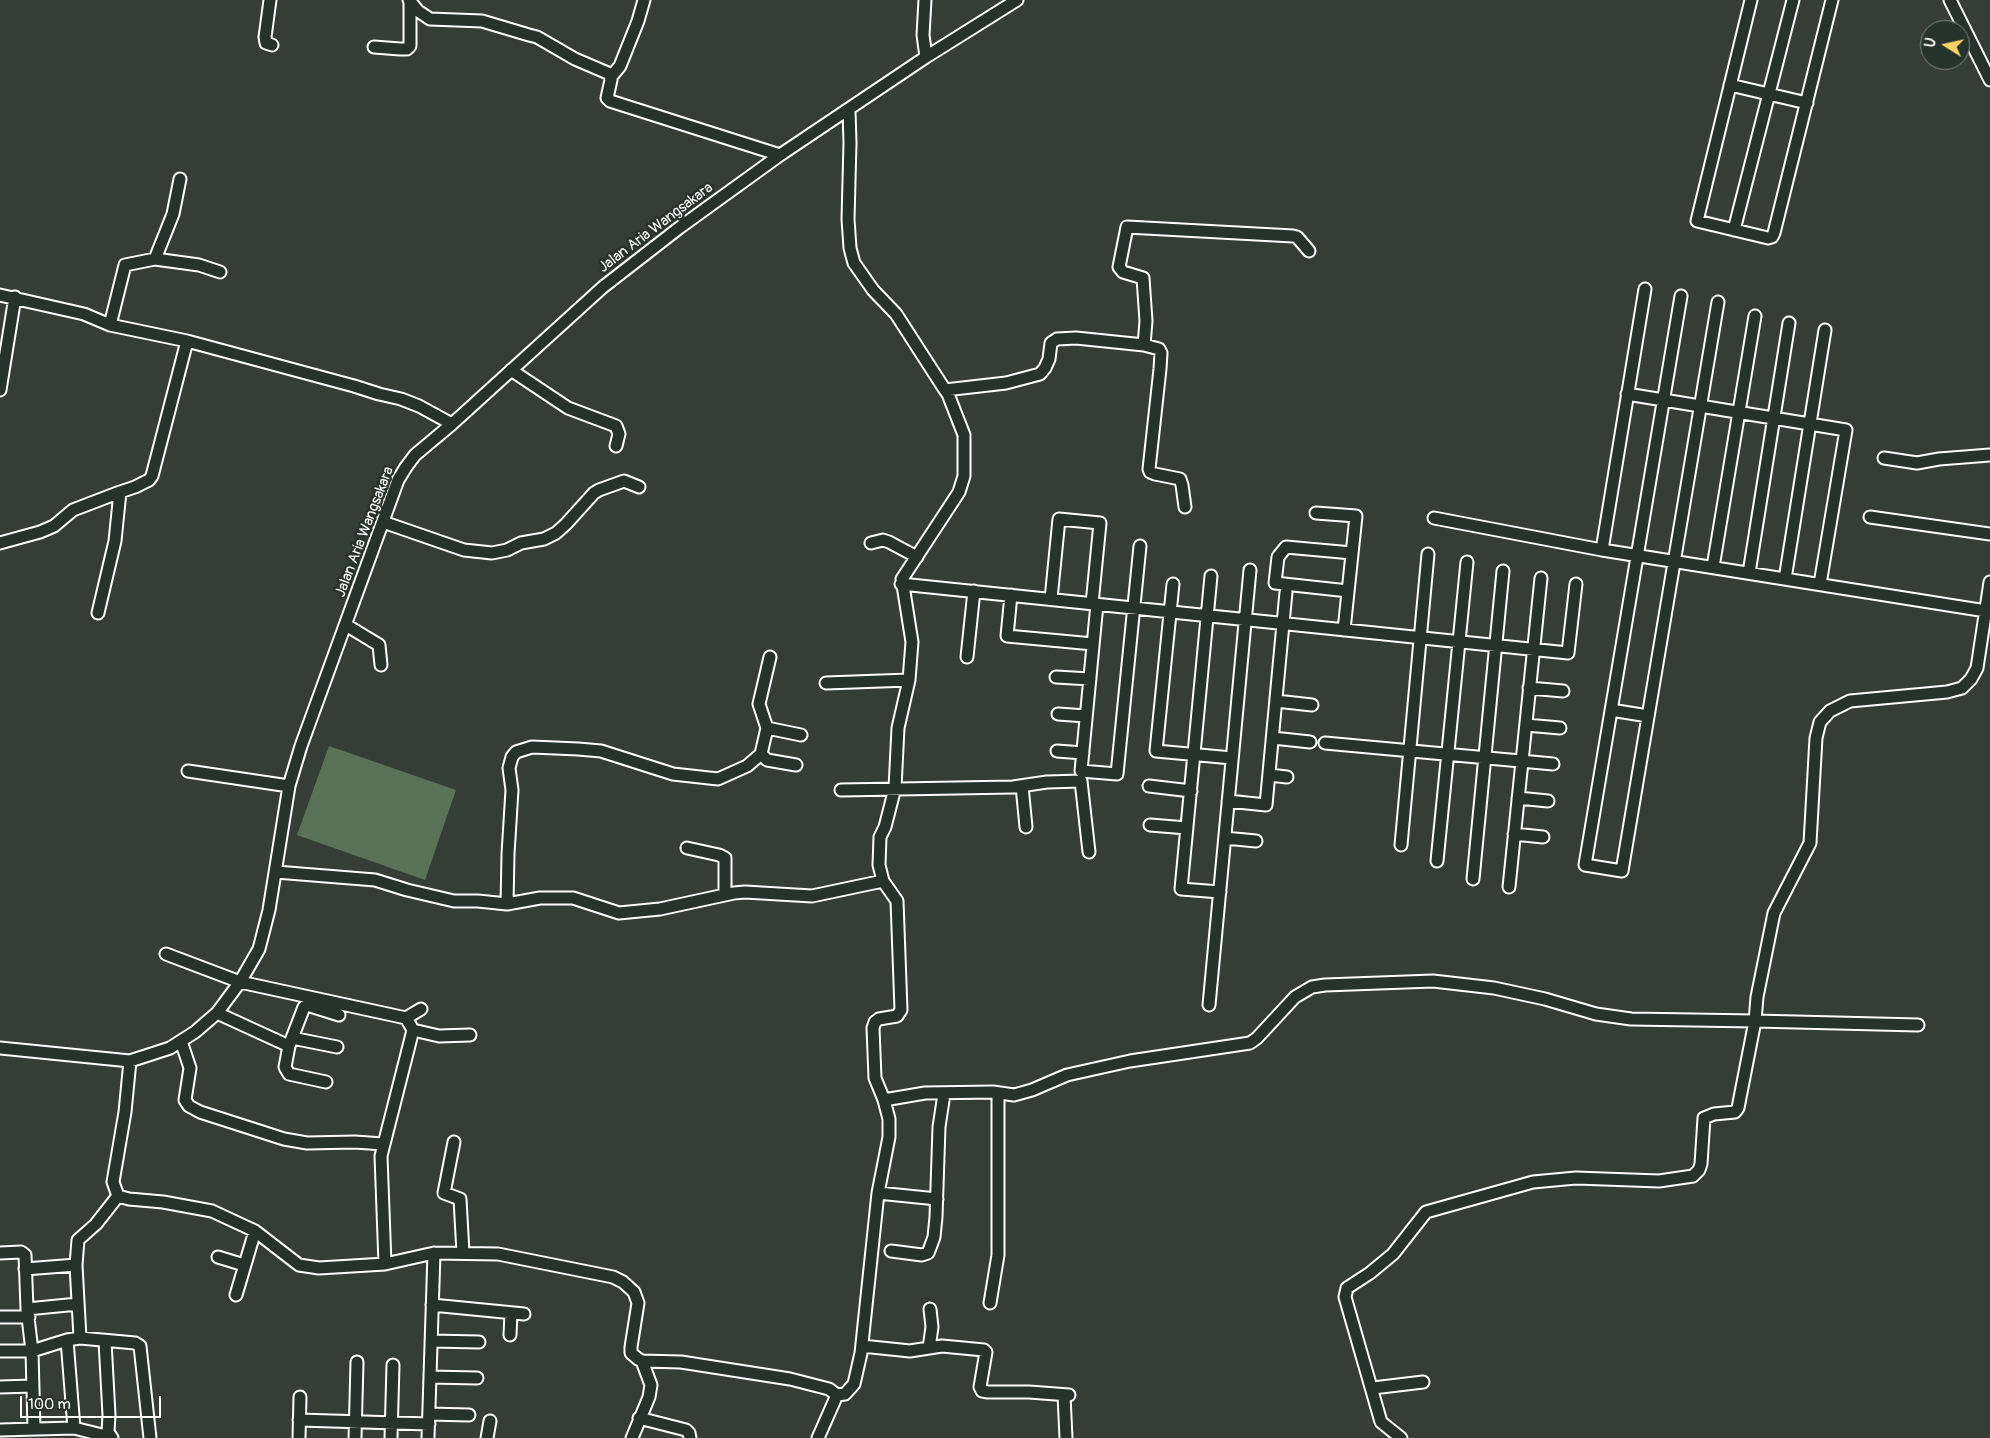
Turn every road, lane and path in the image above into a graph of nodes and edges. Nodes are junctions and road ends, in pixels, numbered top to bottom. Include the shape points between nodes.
1 (270, 0) edge
2 (644, 0) edge
3 (925, 0) edge
4 (1017, 0) edge
5 (1751, 0) edge
6 (1793, 0) edge
7 (1832, 0) edge
8 (1950, 0) edge
9 (410, 2) edge
10 (272, 45) dead end
11 (374, 47) dead end
12 (926, 57) junction
13 (611, 77) junction
14 (1990, 80) edge
15 (1730, 85) junction
16 (1770, 95) junction
17 (1807, 103) junction
18 (848, 110) junction
19 (780, 155) junction
20 (180, 179) dead end
21 (1734, 230) junction
22 (1309, 252) dead end
23 (155, 259) junction
24 (220, 272) dead end
25 (1645, 290) dead end
26 (0, 295) edge
27 (1681, 296) dead end
28 (15, 297) junction
29 (1718, 302) dead end
30 (1755, 316) dead end
31 (1789, 323) dead end
32 (110, 325) junction
33 (1825, 330) dead end
34 (187, 341) junction
35 (1144, 345) junction
36 (511, 370) junction
37 (0, 390) edge
38 (945, 390) junction
39 (1627, 394) junction
40 (1664, 400) junction
41 (1700, 406) junction
42 (1739, 412) junction
43 (1774, 418) junction
44 (452, 424) junction
45 (1810, 424) junction
46 (616, 446) dead end
47 (1990, 455) edge
48 (1884, 458) dead end
49 (638, 487) dead end
50 (120, 492) junction
51 (1185, 507) dead end
52 (1316, 513) dead end
53 (1870, 517) dead end
54 (1434, 518) dead end
55 (383, 522) junction
56 (1990, 534) edge
57 (0, 543) edge
58 (870, 543) dead end
59 (1140, 546) dead end
60 (1602, 550) junction
61 (1352, 553) junction
62 (1428, 554) dead end
63 (1637, 555) junction
64 (917, 557) junction
65 (1674, 561) junction
66 (1467, 562) dead end
67 (1713, 567) junction
68 (1250, 570) dead end
69 (1502, 570) dead end
70 (1749, 573) junction
71 (1212, 576) dead end
72 (1541, 578) dead end
73 (1785, 579) junction
74 (1990, 582) edge
75 (902, 584) junction
76 (1173, 584) dead end
77 (1576, 584) dead end
78 (1820, 584) junction
79 (974, 591) junction
80 (1348, 591) junction
81 (1286, 592) dead end
82 (1011, 595) junction
83 (1051, 599) junction
84 (1095, 604) junction
85 (1134, 608) junction
86 (1986, 611) junction
87 (1170, 612) junction
88 (98, 613) dead end
89 (1208, 616) junction
90 (1246, 620) junction
91 (1283, 624) junction
92 (346, 625) junction
93 (1344, 630) junction
94 (1420, 638) junction
95 (1459, 642) junction
96 (1093, 644) junction
97 (1496, 646) junction
98 (1534, 650) junction
99 (770, 656) dead end
100 (967, 656) dead end
101 (1984, 657) edge
102 (381, 665) dead end
103 (1056, 677) dead end
104 (1090, 679) junction
105 (908, 680) junction
106 (826, 683) dead end
107 (1529, 688) junction
108 (1563, 691) dead end
109 (1276, 702) junction
110 (1312, 705) dead end
111 (1611, 710) junction
112 (1058, 714) dead end
113 (1086, 716) junction
114 (1648, 716) junction
115 (1526, 725) junction
116 (766, 728) junction
117 (1560, 728) dead end
118 (800, 735) dead end
119 (1273, 738) junction
120 (1310, 742) dead end
121 (1325, 743) dead end
122 (1057, 751) dead end
123 (1409, 751) junction
124 (1083, 753) junction
125 (761, 754) junction
126 (1194, 754) junction
127 (1448, 754) junction
128 (1232, 758) junction
129 (1485, 758) junction
130 (1522, 761) junction
131 (1553, 764) dead end
132 (796, 765) dead end
133 (188, 771) dead end
134 (1269, 775) junction
135 (1287, 777) dead end
136 (289, 786) junction
137 (1022, 786) junction
138 (1149, 786) dead end
139 (895, 788) junction
140 (841, 790) dead end
141 (1191, 791) junction
142 (1518, 798) junction
143 (1548, 801) dead end
144 (1228, 802) junction
145 (1150, 825) dead end
146 (1026, 828) dead end
147 (1187, 828) junction
148 (1514, 834) junction
149 (1543, 837) dead end
150 (1225, 838) junction
151 (1256, 841) dead end
152 (1400, 846) dead end
153 (687, 848) dead end
154 (1089, 852) dead end
155 (1437, 861) dead end
156 (276, 872) junction
157 (1473, 879) dead end
158 (883, 881) junction
159 (1509, 887) dead end
160 (1220, 892) junction
161 (725, 895) junction
162 (507, 904) junction
163 (166, 954) dead end
164 (240, 982) junction
165 (1209, 1005) dead end
166 (421, 1010) dead end
167 (217, 1013) junction
168 (339, 1015) dead end
169 (406, 1018) junction
170 (1755, 1021) junction
171 (1918, 1026) dead end
172 (413, 1030) junction
173 (470, 1035) dead end
174 (181, 1041) junction
175 (290, 1042) junction
176 (337, 1047) dead end
177 (0, 1048) edge
178 (130, 1061) junction
179 (326, 1082) dead end
180 (944, 1094) junction
181 (998, 1094) junction
182 (884, 1100) junction
183 (454, 1142) dead end
184 (383, 1144) junction
185 (878, 1193) junction
186 (118, 1196) junction
187 (938, 1199) junction
188 (255, 1231) junction
189 (891, 1251) dead end
190 (0, 1253) edge
191 (434, 1253) junction
192 (463, 1253) junction
193 (218, 1257) dead end
194 (385, 1264) junction
195 (76, 1265) junction
196 (244, 1265) junction
197 (25, 1269) junction
198 (236, 1295) dead end
199 (990, 1303) dead end
200 (78, 1304) junction
201 (432, 1305) junction
202 (930, 1309) dead end
203 (28, 1313) junction
204 (511, 1313) junction
205 (524, 1314) dead end
206 (0, 1317) edge
207 (510, 1335) dead end
208 (80, 1338) junction
209 (67, 1340) junction
210 (105, 1341) junction
211 (431, 1341) junction
212 (479, 1342) dead end
213 (862, 1346) junction
214 (929, 1348) junction
215 (0, 1351) edge
216 (32, 1351) junction
217 (642, 1361) junction
218 (357, 1362) dead end
219 (393, 1366) dead end
220 (430, 1377) junction
221 (477, 1378) dead end
222 (1423, 1382) dead end
223 (33, 1386) junction
224 (0, 1387) edge
225 (1372, 1388) junction
226 (837, 1396) junction
227 (300, 1397) dead end
228 (469, 1415) dead end
229 (639, 1418) junction
230 (429, 1419) junction
231 (299, 1420) junction
232 (490, 1421) dead end
233 (356, 1422) junction
234 (391, 1423) junction
235 (0, 1430) edge
236 (66, 1431) edge
237 (29, 1432) edge
238 (106, 1436) edge
239 (150, 1438) edge
240 (299, 1438) edge
241 (355, 1438) edge
242 (391, 1438) edge
243 (428, 1438) edge
244 (487, 1438) edge
245 (632, 1438) edge
246 (690, 1438) edge
247 (818, 1438) edge
248 (1066, 1438) edge
249 (1401, 1438) edge

1 - 10 street via 265,37 266,43
2 - 13 street via 620,66
3 - 12 street via 923,35
4 - 12 street, Jalan Aria Wangsakara
5 - 15 street
6 - 16 street
7 - 17 street
8 - 14 street
9 - 11 street via 410,46 400,50
9 - 13 street via 430,19 482,21 537,38
12 - 18 street, Jalan Aria Wangsakara
13 - 19 street via 607,98 610,101
15 - 16 street
15 - 21 street via 1697,221
16 - 17 street
16 - 21 street
17 - 21 street via 1772,237
18 - 19 street, Jalan Aria Wangsakara
18 - 38 street via 848,219 854,263 896,314
19 - 36 street, Jalan Aria Wangsakara via 603,287
20 - 23 street via 173,214
22 - 35 street via 1298,237 1293,236 1127,227 1118,267 1122,272 1143,278
23 - 24 street via 199,265
23 - 32 street via 125,265
25 - 39 street
26 - 28 street
27 - 40 street
28 - 32 street via 84,314
28 - 37 street
29 - 41 street
30 - 42 street
31 - 43 street
32 - 34 street
33 - 45 street
34 - 44 street via 401,399
34 - 50 street via 152,476
35 - 38 street via 1058,339 1051,343 1046,368 1040,374
35 - 51 street via 1161,353 1149,469 1155,474 1180,479
36 - 44 street, Jalan Aria Wangsakara
36 - 46 street via 568,408 616,426 620,434
38 - 64 street via 964,435 964,476 959,492
39 - 40 street
39 - 60 street
40 - 41 street
40 - 63 street
41 - 42 street
41 - 65 street
42 - 43 street
42 - 67 street
43 - 45 street
43 - 70 street
44 - 55 street, Jalan Aria Wangsakara via 415,455 406,467
45 - 73 street
45 - 78 street via 1846,430
47 - 48 street via 1917,463
49 - 55 street via 624,481 599,490 556,533 492,553 464,550
50 - 57 street via 73,510 54,526 40,532
50 - 88 street via 115,541
52 - 61 street via 1356,516
53 - 56 street
54 - 60 street
55 - 92 street, Jalan Aria Wangsakara
58 - 64 street via 883,540
59 - 85 street
60 - 63 street
61 - 80 street
61 - 80 street via 1286,547 1278,558 1275,583
62 - 94 street
63 - 65 street
63 - 111 street
64 - 75 street via 904,575
65 - 67 street
65 - 114 street
66 - 95 street
67 - 70 street
68 - 90 street
69 - 97 street
70 - 73 street
71 - 89 street
72 - 98 street
73 - 78 street
74 - 86 street
75 - 79 street
75 - 105 street via 912,642
76 - 87 street
77 - 98 street via 1568,653
78 - 86 street
79 - 82 street
79 - 100 street
80 - 93 street
81 - 91 street
82 - 83 street
82 - 96 street via 1007,636
83 - 84 street
83 - 84 street via 1059,518 1100,523
84 - 85 street
84 - 96 street
85 - 87 street
85 - 124 street via 1117,774 1081,771
86 - 101 street
87 - 89 street
87 - 126 street via 1156,751
89 - 90 street
89 - 126 street
90 - 91 street
90 - 128 street
91 - 93 street
91 - 109 street
92 - 102 street via 379,646
92 - 136 street, Jalan Aria Wangsakara
93 - 94 street
94 - 95 street
94 - 123 street
95 - 97 street
95 - 127 street
96 - 104 street
97 - 98 street
97 - 129 street
98 - 107 street
99 - 116 street via 759,704
101 - 170 street via 1962,688 1850,701 1830,710 1820,722 1816,738 1810,843 1774,914
103 - 104 street
104 - 113 street
105 - 106 street
105 - 139 street via 898,728
107 - 108 street
107 - 115 street
109 - 110 street
109 - 119 street
111 - 114 street
111 - 114 street via 1585,865 1622,871
112 - 113 street
113 - 124 street
115 - 117 street
115 - 130 street
116 - 118 street
116 - 125 street
119 - 120 street
119 - 134 street
121 - 123 street
122 - 124 street
123 - 127 street
123 - 152 street
125 - 132 street via 767,760
125 - 162 street via 747,766 712,780 673,774 578,748 532,747 516,752 509,768 512,790
126 - 128 street
126 - 141 street
127 - 129 street
127 - 155 street
128 - 144 street
129 - 130 street
129 - 157 street
130 - 131 street
130 - 142 street
133 - 136 street
134 - 135 street
134 - 144 street via 1266,805
136 - 156 street, Jalan Aria Wangsakara
137 - 139 street
137 - 146 street
137 - 154 street via 1081,781
138 - 141 street
139 - 140 street
139 - 158 street via 880,837 879,865
141 - 147 street
142 - 143 street
142 - 148 street
144 - 150 street
145 - 147 street
147 - 160 street via 1181,889
148 - 149 street
148 - 159 street
150 - 151 street
150 - 160 street
153 - 161 street via 725,858
156 - 162 street via 375,880 454,901
156 - 164 street, Jalan Aria Wangsakara via 259,949
158 - 161 street via 812,896 745,892
158 - 182 street via 897,901 902,990 899,1014 879,1019 872,1028 875,1078
160 - 165 street
161 - 162 street via 619,914 573,898 540,898
163 - 164 street
164 - 167 street, Jalan Aria Wangsakara
164 - 169 street
166 - 169 street
167 - 174 street, Jalan Aria Wangsakara
167 - 175 street
168 - 175 street via 306,1005
169 - 172 street
170 - 171 street
170 - 181 street via 1631,1020 1494,988 1433,981 1325,985 1312,987 1296,997 1250,1043 1130,1061 1067,1075 1014,1095
170 - 225 street via 1738,1108 1735,1112 1704,1118 1701,1164 1693,1176 1659,1181 1576,1178 1533,1182 1426,1212 1393,1254 1346,1291 1345,1297
172 - 173 street via 439,1036
172 - 184 street
174 - 178 street, Jalan Aria Wangsakara via 162,1052
174 - 184 street via 190,1068 184,1100 200,1112 284,1139 307,1143
175 - 176 street
175 - 179 street via 285,1067 289,1074
177 - 178 street, Jalan Aria Wangsakara
178 - 186 street via 113,1182
180 - 181 street
180 - 182 street via 925,1093
180 - 187 street
181 - 199 street via 998,1254
182 - 185 street via 890,1128
183 - 192 street via 444,1192 460,1199
184 - 194 street via 381,1205
185 - 187 street
185 - 213 street
186 - 188 street via 212,1211
186 - 195 street via 96,1224 79,1238
187 - 189 street via 934,1237 928,1253
188 - 194 street via 299,1265 319,1268
188 - 196 street
190 - 197 street via 24,1253
191 - 192 street
191 - 194 street
191 - 201 street
192 - 217 street via 498,1254 613,1277 623,1282 634,1292 638,1303 631,1353
193 - 196 street
195 - 197 street
195 - 200 street
196 - 198 street
197 - 203 street
200 - 203 street
200 - 208 street
201 - 204 street
201 - 211 street
202 - 214 street
203 - 206 street
203 - 216 street
204 - 205 street
204 - 207 street
208 - 209 street
208 - 210 street
209 - 216 street
209 - 236 street
210 - 238 street via 109,1415
210 - 239 street via 140,1346
211 - 212 street
211 - 220 street
213 - 214 street via 910,1351
213 - 226 street via 854,1384 845,1394
214 - 248 street via 984,1350 982,1391 1066,1395
215 - 216 street
216 - 223 street
217 - 226 street via 682,1362 790,1379 829,1389
217 - 229 street via 652,1385
218 - 233 street
219 - 234 street
220 - 221 street
220 - 230 street
222 - 225 street
223 - 224 street
223 - 237 street
225 - 249 street via 1381,1422
226 - 247 street
227 - 231 street
228 - 230 street
229 - 245 street
229 - 246 street via 686,1430
230 - 234 street
230 - 243 street
231 - 233 street
231 - 240 street
232 - 244 street
233 - 234 street
233 - 241 street
234 - 242 street
235 - 237 street
236 - 237 street
236 - 238 street

